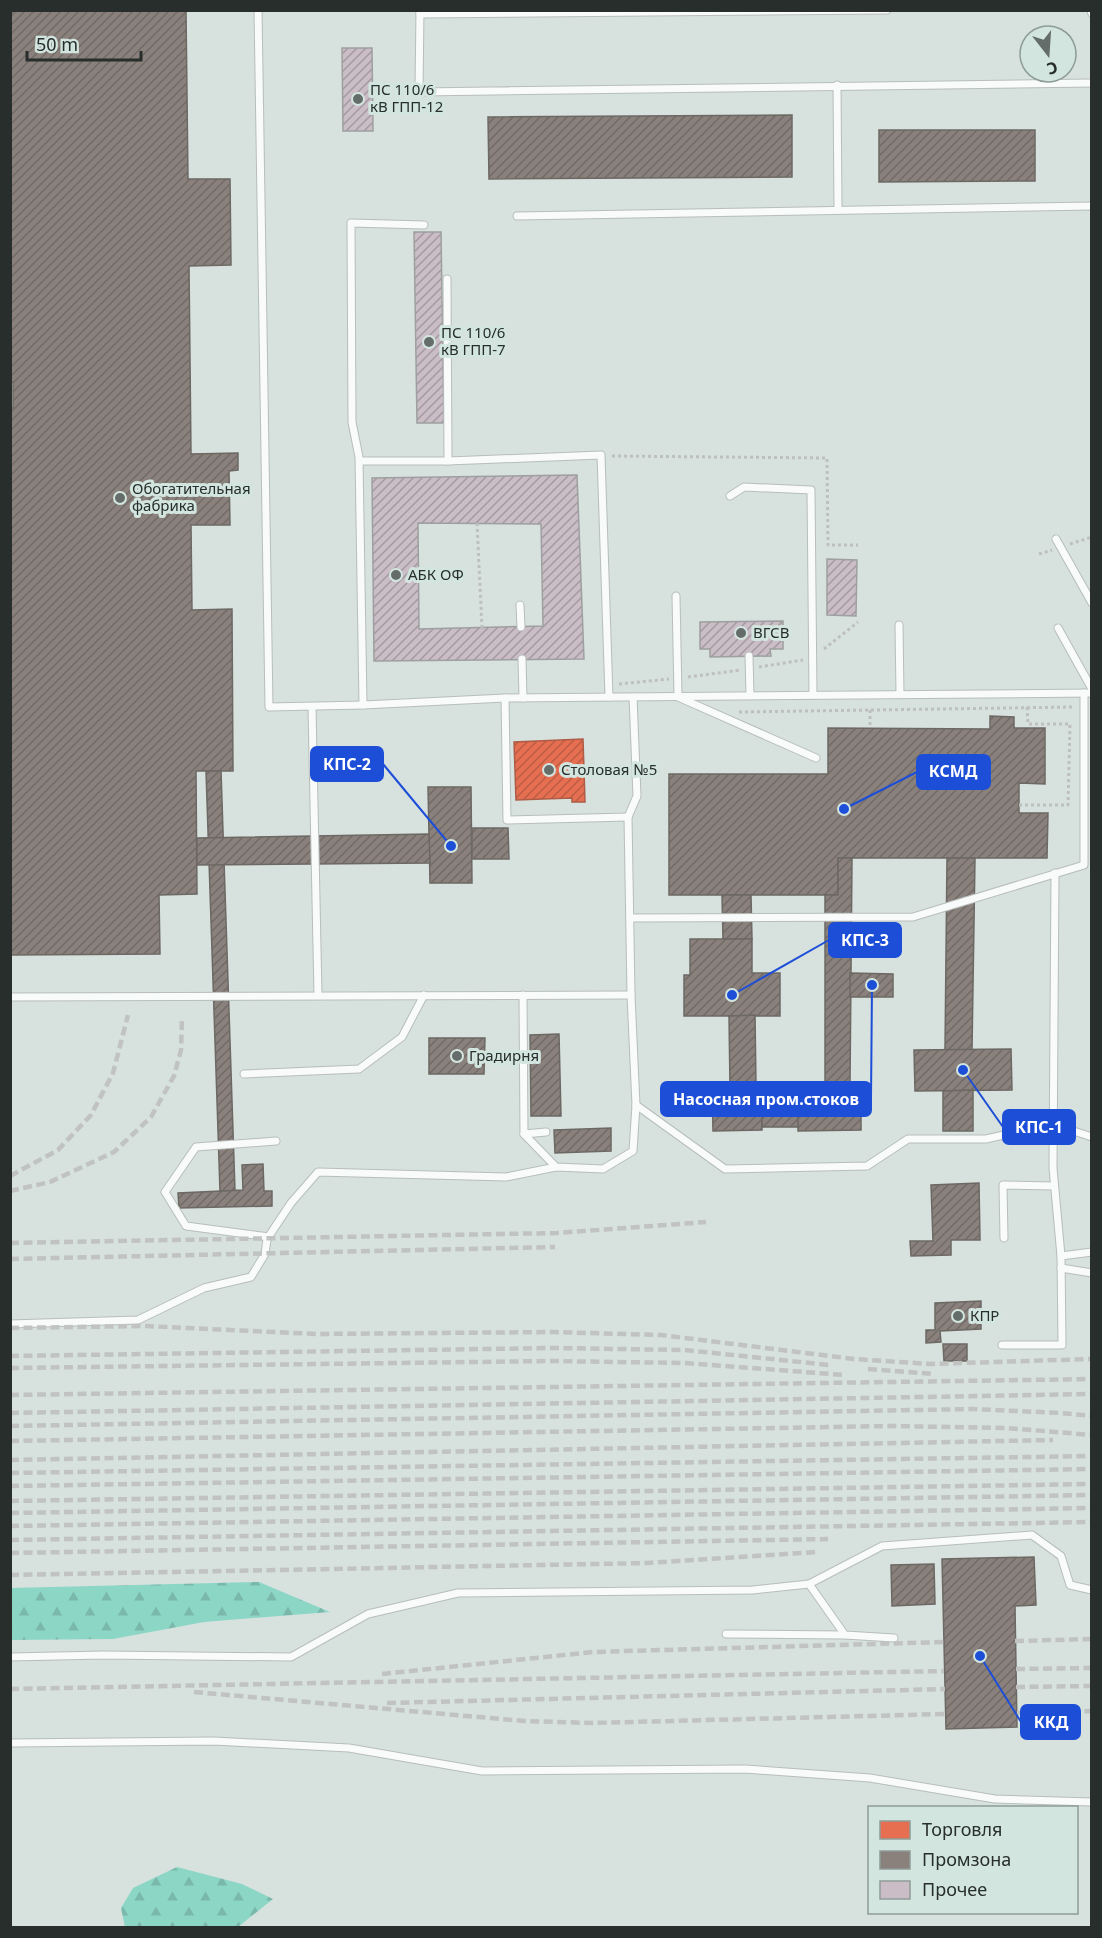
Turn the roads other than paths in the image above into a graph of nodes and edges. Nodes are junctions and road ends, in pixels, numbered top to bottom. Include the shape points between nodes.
1 (258, 10) edge
2 (887, 10) edge
3 (420, 12) edge
4 (1092, 83) edge
5 (837, 85) junction
6 (1092, 206) edge
7 (838, 210) junction
8 (517, 216) dead end
9 (424, 225) dead end
10 (447, 279) dead end
11 (360, 461) junction
12 (448, 461) junction
13 (730, 496) dead end
14 (1056, 538) dead end
15 (676, 596) dead end
16 (1092, 603) edge
17 (520, 605) dead end
18 (899, 625) dead end
19 (521, 627) dead end
20 (1058, 628) dead end
21 (749, 656) dead end
22 (522, 659) dead end
23 (1089, 692) edge
24 (813, 694) junction
25 (900, 694) junction
26 (750, 695) junction
27 (609, 697) junction
28 (633, 697) junction
29 (678, 697) junction
30 (505, 698) junction
31 (523, 698) junction
32 (363, 705) junction
33 (312, 707) junction
34 (816, 758) dead end
35 (628, 817) junction
36 (1088, 864) edge
37 (1055, 873) junction
38 (630, 918) junction
39 (318, 995) junction
40 (424, 995) junction
41 (523, 995) junction
42 (631, 995) junction
43 (10, 997) edge
44 (244, 1074) dead end
45 (636, 1105) junction
46 (1053, 1124) junction
47 (546, 1132) dead end
48 (524, 1134) junction
49 (1092, 1137) edge
50 (276, 1141) dead end
51 (556, 1167) junction
52 (1054, 1186) junction
53 (269, 1237) junction
54 (1004, 1238) dead end
55 (1092, 1252) edge
56 (1061, 1256) junction
57 (1061, 1268) junction
58 (1092, 1273) edge
59 (10, 1324) edge
60 (1002, 1345) dead end
61 (809, 1584) junction
62 (1092, 1590) edge
63 (726, 1634) dead end
64 (845, 1635) junction
65 (894, 1638) dead end
66 (10, 1657) edge
67 (10, 1743) edge
68 (1092, 1802) edge

1 - 33 lane via 269,707
2 - 3 lane
3 - 5 lane via 419,92
4 - 5 lane
5 - 7 lane
6 - 7 lane
7 - 8 lane
9 - 11 lane via 351,223 352,422
10 - 12 lane
11 - 12 lane
11 - 32 lane
12 - 27 lane via 601,455
13 - 24 lane via 744,487 811,490
14 - 16 lane
15 - 29 lane
17 - 19 lane
18 - 25 lane
20 - 23 lane
21 - 26 lane
22 - 31 lane
23 - 25 lane
23 - 36 lane via 1084,706
24 - 25 lane
24 - 26 lane
26 - 29 lane
27 - 28 lane
27 - 31 lane
28 - 29 lane
28 - 35 lane via 637,796
29 - 34 lane
30 - 31 lane
30 - 32 lane
30 - 35 lane via 507,819
32 - 33 lane
33 - 39 lane
35 - 38 lane
36 - 37 lane
37 - 38 lane via 913,917
37 - 46 lane
38 - 42 lane
39 - 40 lane
39 - 43 lane
40 - 41 lane
40 - 44 lane via 402,1037 359,1068
41 - 42 lane
41 - 48 lane
42 - 45 lane
45 - 46 lane via 725,1168 867,1166 908,1139 986,1139
45 - 51 lane via 633,1151 603,1169
46 - 49 lane
46 - 52 lane
47 - 48 lane
48 - 51 lane
50 - 53 lane via 196,1147 165,1192 186,1226
51 - 53 lane via 506,1177 318,1172
52 - 54 lane via 1003,1185
52 - 56 lane
53 - 59 lane via 265,1254 251,1277 204,1288 138,1320
55 - 56 lane
56 - 57 lane
57 - 58 lane
57 - 60 lane via 1062,1345
61 - 62 lane via 882,1546 1032,1535 1061,1556 1070,1585
61 - 64 lane
61 - 66 lane via 753,1590 458,1593 368,1614 291,1657
63 - 64 lane
64 - 65 lane
67 - 68 lane via 214,1742 349,1748 482,1771 745,1769 870,1778 995,1799

